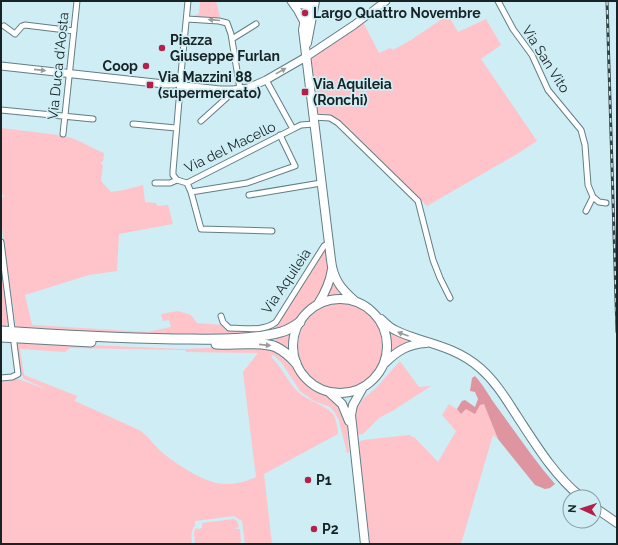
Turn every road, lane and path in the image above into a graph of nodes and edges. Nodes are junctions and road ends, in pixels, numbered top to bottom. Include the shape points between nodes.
1 (78, 1) edge
2 (188, 1) edge
3 (292, 1) edge
4 (310, 1) edge
5 (315, 1) edge
6 (386, 1) edge
7 (498, 1) edge
8 (187, 19) junction
9 (304, 21) junction
10 (256, 24) dead end
11 (4, 26) dead end
12 (74, 31) junction
13 (232, 40) junction
14 (307, 44) junction
15 (306, 57) junction
16 (1, 66) edge
17 (69, 73) junction
18 (266, 80) junction
19 (178, 82) junction
20 (237, 90) junction
21 (1, 110) edge
22 (65, 116) junction
23 (93, 119) dead end
24 (314, 120) junction
25 (201, 121) dead end
26 (133, 124) dead end
27 (176, 128) junction
28 (293, 129) junction
29 (63, 134) dead end
30 (280, 135) junction
31 (177, 180) junction
32 (155, 183) dead end
33 (187, 183) junction
34 (321, 183) junction
35 (192, 192) junction
36 (249, 195) dead end
37 (592, 197) junction
38 (606, 203) dead end
39 (586, 211) dead end
40 (272, 231) dead end
41 (1, 242) edge
42 (329, 248) junction
43 (332, 268) junction
44 (450, 298) dead end
45 (355, 301) junction
46 (317, 305) junction
47 (221, 316) dead end
48 (377, 316) junction
49 (300, 322) junction
50 (12, 329) dead end
51 (1, 331) edge
52 (1, 337) edge
53 (14, 343) dead end
54 (433, 343) junction
55 (296, 363) junction
56 (385, 363) junction
57 (1, 378) edge
58 (362, 388) junction
59 (328, 392) junction
60 (352, 433) junction
61 (573, 489) edge
62 (602, 512) edge
63 (617, 522) edge
64 (365, 544) edge

1 - 12 street, Via Duca d'Aosta
2 - 8 street
3 - 4 street via 303,5
3 - 9 street
4 - 9 main road
5 - 14 main road
6 - 15 street
7 - 37 street, Via San Vito via 513,29 532,55 548,90 582,130 588,186
13 -> 8 street via 226,22
8 - 19 street
9 - 14 street
9 - 15 main road
10 - 13 street
11 - 12 street via 15,34 25,25
12 - 17 street, Via Duca d'Aosta
13 - 20 street
14 - 15 main road
18 -> 15 street
15 - 24 main road, Via Aquileia
16 -> 17 street
17 - 19 street via 164,84
17 - 22 street, Via Duca d'Aosta
18 - 20 street
18 - 28 street
19 - 20 street via 186,86
19 - 27 street via 180,89
20 - 25 street
21 - 22 street
22 - 23 street
22 - 29 street, Via Duca d'Aosta
24 - 28 street, Via del Macello
24 - 34 main road, Via Aquileia
24 - 44 street, Via del Macello via 330,118 338,123 418,201 433,260
26 - 27 street
27 - 31 street via 172,171
28 - 30 street, Via del Macello
30 - 33 street, Via del Macello
30 - 35 street via 296,166 248,183
31 - 32 street, Via del Macello via 170,183
31 - 33 street, Via del Macello
33 - 35 street
34 - 36 street
34 - 42 main road, Via Aquileia
35 - 40 street via 201,229
37 - 38 street
37 - 39 street
41 - 50 street
42 - 43 main road, Via Aquileia
42 - 47 street, Via Aquileia via 324,246 272,325 262,328 229,328
43 - 45 main road, Via Aquileia via 340,287
43 - 46 main road, Via Aquileia via 326,291
45 - 46 main road via 335,299
45 - 48 main road
46 - 49 main road
54 -> 48 main road via 395,331
48 - 56 main road via 387,342
49 - 51 highway via 280,332 217,339 134,338
49 - 55 main road via 293,344
52 -> 55 highway via 62,342 265,345 282,350
53 - 57 street via 18,374
54 - 56 main road via 416,344 401,349
54 - 61 main road via 469,359 492,379 539,450
55 - 59 main road via 312,385
56 - 58 main road via 376,378
58 - 59 main road via 343,394
58 - 60 main road via 353,405
59 - 60 main road via 342,404
60 - 64 main road
62 - 63 main road

